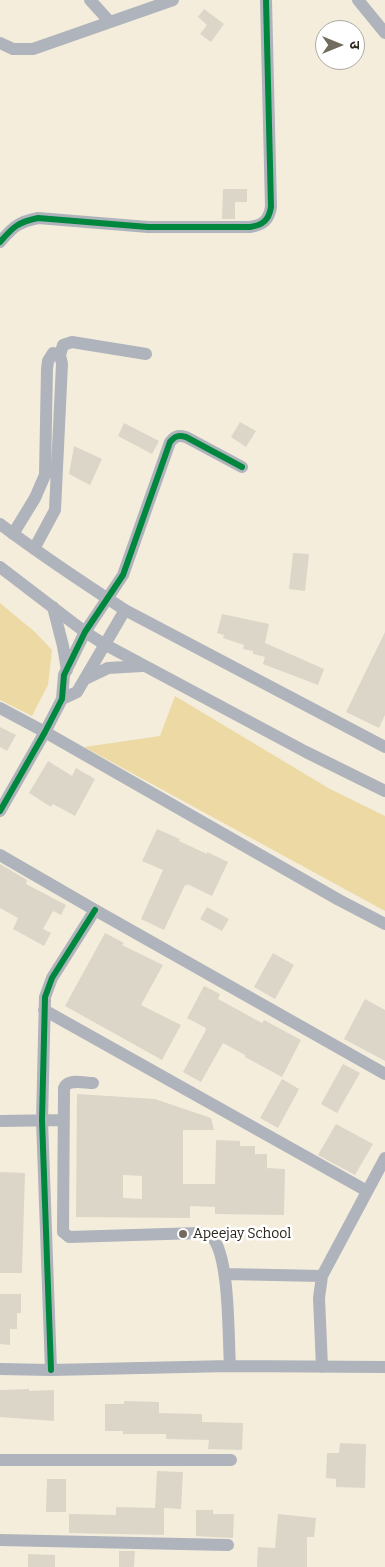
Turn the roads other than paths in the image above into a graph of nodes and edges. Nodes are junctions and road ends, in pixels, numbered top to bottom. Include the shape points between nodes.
1 (90, 0) edge
2 (173, 0) edge
3 (266, 0) edge
4 (358, 0) edge
5 (110, 22) junction
6 (385, 32) edge
7 (0, 43) edge
8 (0, 242) edge
9 (146, 354) dead end
10 (60, 355) junction
11 (242, 467) dead end
12 (41, 486) junction
13 (56, 492) junction
14 (0, 524) edge
15 (13, 534) junction
16 (34, 549) junction
17 (0, 567) edge
18 (106, 599) junction
19 (53, 607) junction
20 (125, 610) junction
21 (85, 632) junction
22 (104, 644) junction
23 (142, 666) junction
24 (67, 670) junction
25 (85, 679) junction
26 (62, 698) junction
27 (0, 708) edge
28 (45, 732) junction
29 (385, 747) edge
30 (385, 791) edge
31 (0, 811) edge
32 (0, 854) edge
33 (95, 910) junction
34 (385, 924) edge
35 (44, 1010) junction
36 (385, 1074) edge
37 (93, 1083) dead end
38 (42, 1120) junction
39 (63, 1120) junction
40 (0, 1121) edge
41 (385, 1158) edge
42 (367, 1191) junction
43 (225, 1274) junction
44 (322, 1276) junction
45 (230, 1366) junction
46 (322, 1367) junction
47 (385, 1367) edge
48 (0, 1370) edge
49 (50, 1370) junction
50 (0, 1460) edge
51 (231, 1460) dead end
52 (0, 1540) edge
53 (228, 1545) dead end

1 - 5 street
2 - 5 street
3 - 8 street via 271,207 268,219 259,226 250,227 148,227 38,218 14,226
4 - 6 street
5 - 7 street via 33,49
9 - 10 street via 72,342 63,344
10 - 12 street via 53,353 48,361 45,475
10 - 13 street
11 - 18 street via 186,437 174,437 125,570
12 - 13 street
12 - 15 street
13 - 16 street via 55,510
14 - 15 street
15 - 16 street
16 - 18 street
17 - 19 street
18 - 20 street
18 - 21 street
19 - 21 street
19 - 24 street
20 - 22 street
20 - 29 street
21 - 22 street
21 - 24 street
22 - 23 street
22 - 25 street
23 - 25 street via 108,668
23 - 30 street
24 - 26 street
25 - 26 street via 77,692
26 - 28 street
27 - 28 street
28 - 31 street
28 - 34 street via 330,896
32 - 33 street
33 - 35 street via 52,978
33 - 36 street
35 - 38 street
35 - 42 street
37 - 39 street via 68,1082 64,1085
38 - 39 street
38 - 40 street
38 - 49 street
39 - 43 street via 64,1234 77,1238 206,1234 219,1247
41 - 42 street
42 - 44 street
43 - 44 street
43 - 45 street
44 - 46 street
45 - 46 street
45 - 49 street
46 - 47 street
48 - 49 street
50 - 51 street
52 - 53 street

